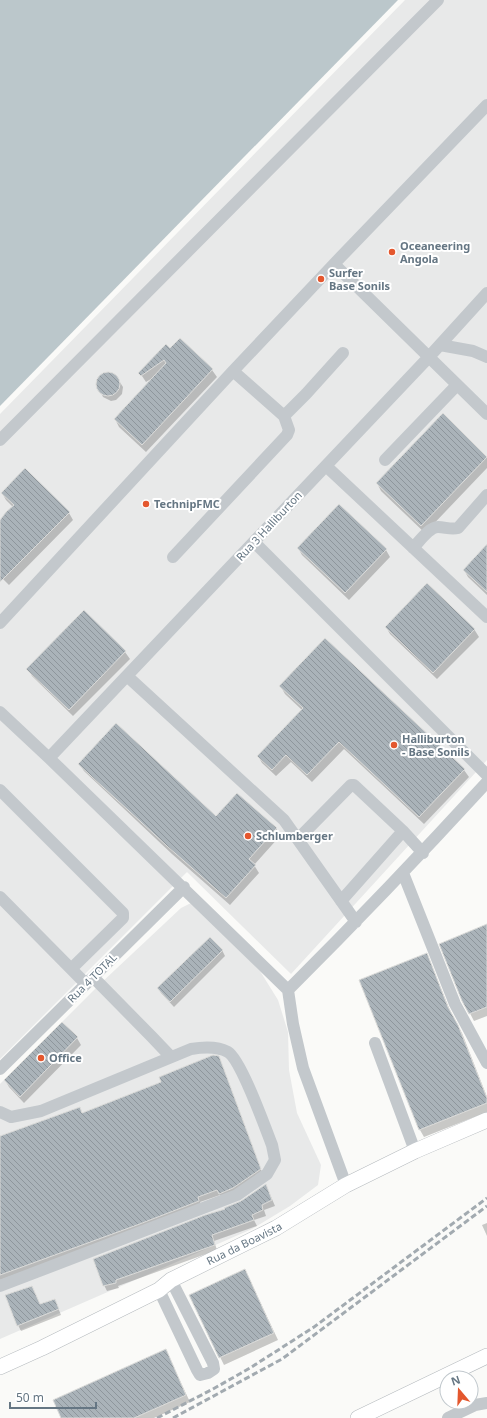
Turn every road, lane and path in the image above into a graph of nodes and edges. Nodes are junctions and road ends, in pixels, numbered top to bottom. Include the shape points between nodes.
1 (438, 0) edge
2 (487, 105) edge
3 (334, 264) junction
4 (487, 293) edge
5 (440, 345) junction
6 (343, 354) dead end
7 (487, 357) edge
8 (428, 358) junction
9 (233, 371) junction
10 (457, 385) junction
11 (487, 414) edge
12 (284, 416) junction
13 (0, 440) edge
14 (385, 460) dead end
15 (326, 466) junction
16 (487, 495) edge
17 (254, 542) junction
18 (413, 548) junction
19 (173, 557) dead end
20 (487, 617) edge
21 (0, 622) edge
22 (127, 676) junction
23 (0, 712) edge
24 (50, 758) junction
25 (487, 775) edge
26 (487, 782) edge
27 (0, 790) edge
28 (403, 831) junction
29 (298, 839) junction
30 (423, 853) junction
31 (403, 873) junction
32 (184, 887) junction
33 (0, 897) edge
34 (341, 901) junction
35 (356, 922) junction
36 (72, 968) junction
37 (90, 980) junction
38 (288, 990) junction
39 (375, 1043) dead end
40 (171, 1057) junction
41 (487, 1063) edge
42 (0, 1069) edge
43 (0, 1112) edge
44 (487, 1120) edge
45 (415, 1151) junction
46 (346, 1186) junction
47 (171, 1280) junction
48 (0, 1286) edge
49 (159, 1290) junction
50 (487, 1356) edge
51 (0, 1367) edge
52 (487, 1403) edge
53 (358, 1418) edge
54 (448, 1418) edge

1 - 13 lane
2 - 3 lane
3 - 8 lane
3 - 9 lane
4 - 5 lane, Rua 3 Halliburton
5 - 7 lane via 473,351
5 - 8 lane, Rua 3 Halliburton
6 - 12 lane
8 - 10 lane
8 - 15 lane, Rua 3 Halliburton
9 - 12 lane
9 - 21 lane
10 - 11 lane
10 - 14 lane
12 - 19 lane via 289,430 287,435
15 - 17 lane, Rua 3 Halliburton
15 - 18 lane
16 - 18 lane via 458,528 433,528
17 - 22 lane, Rua 3 Halliburton
17 - 25 lane
18 - 20 lane
22 - 24 lane, Rua 3 Halliburton
22 - 29 lane via 284,820
23 - 24 lane
24 - 32 lane
26 - 30 lane
27 - 36 lane via 123,913 123,918
28 - 29 lane via 351,785
28 - 30 lane
28 - 34 lane
29 - 34 lane
30 - 31 lane
31 - 35 lane
31 - 41 lane via 455,1004
32 - 37 lane, Rua 4 TOTAL
32 - 38 lane
33 - 36 lane
34 - 35 lane
35 - 38 lane
36 - 37 lane
37 - 40 lane via 152,1036
37 - 42 lane, Rua 4 TOTAL
38 - 46 lane via 303,1068
39 - 45 lane
40 - 43 lane via 41,1111 11,1117
40 - 48 lane via 191,1049 216,1048 228,1052 239,1065 272,1146 275,1160 267,1174 237,1195
44 - 45 main road, Rua da Boavista
45 - 46 main road, Rua da Boavista
46 - 47 main road, Rua da Boavista via 276,1228
47 - 49 main road, Rua da Boavista
47 - 49 lane via 213,1363 214,1369 208,1373 200,1375 197,1370
49 - 51 main road, Rua da Boavista
50 - 53 main road
52 - 54 lane via 475,1405

